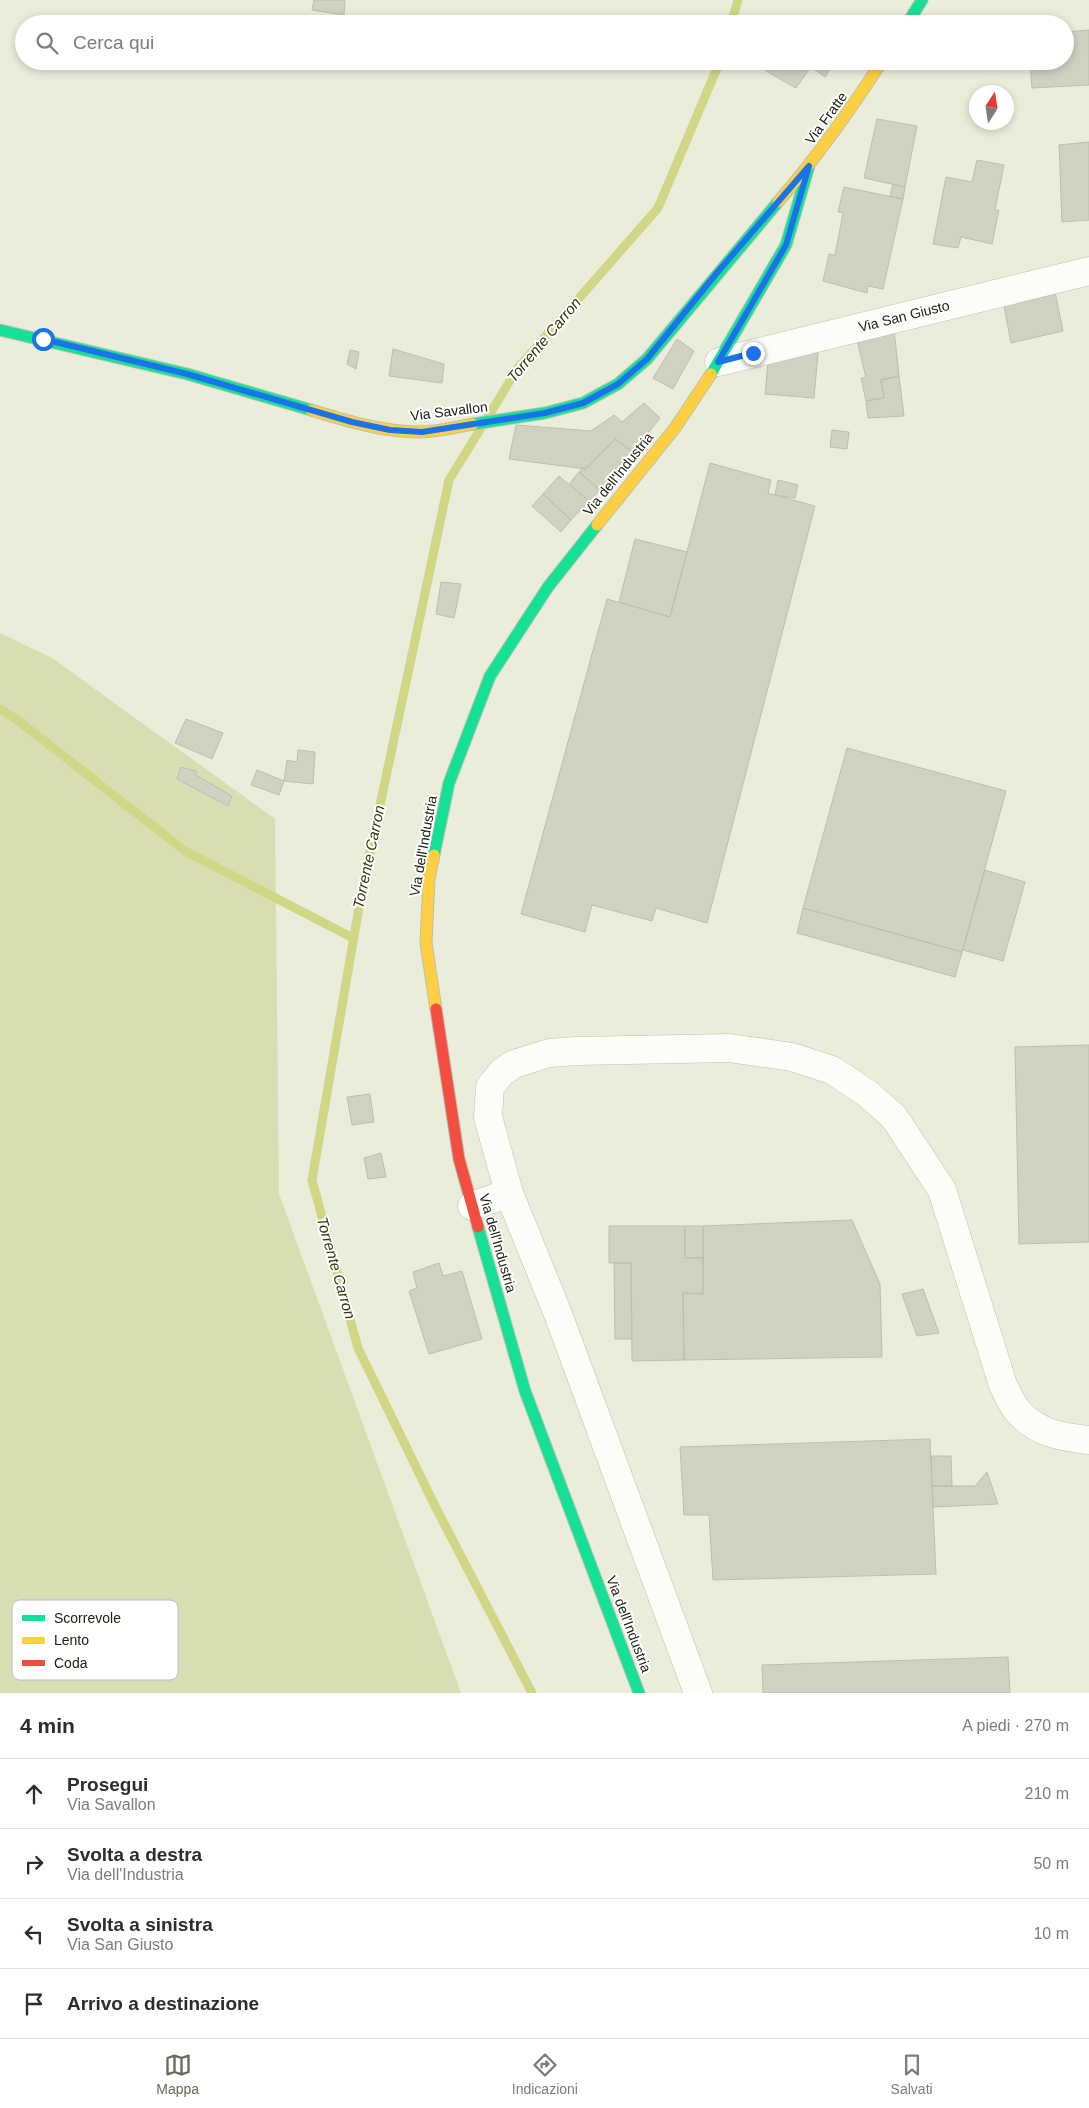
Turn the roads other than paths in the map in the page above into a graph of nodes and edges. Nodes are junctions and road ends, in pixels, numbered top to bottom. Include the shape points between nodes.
1 (922, 0) edge
2 (912, 15) edge
3 (876, 70) edge
4 (809, 166) junction
5 (1089, 271) edge
6 (0, 330) edge
7 (718, 362) junction
8 (508, 1193) junction
9 (472, 1206) junction
10 (1089, 1440) edge
11 (639, 1693) edge
12 (698, 1693) edge

1 - 2 street
3 - 4 street, Via Fratte
4 - 6 street, Via Savallon via 647,359 618,384 583,403 545,413 422,432 390,430 187,374
4 - 7 street, Via dell'Industria via 786,245
5 - 7 street, Via San Giusto
7 - 9 street, Via dell'Industria via 675,428 548,587 490,676 449,783 429,879 426,943 457,1150
8 - 9 street
8 - 10 street via 488,1117 490,1087 502,1072 514,1064 550,1053 729,1048 792,1057 832,1070 894,1116 942,1190 1003,1385 1016,1409 1033,1425 1058,1436
8 - 12 street via 561,1323
9 - 11 street, Via dell'Industria via 525,1391

